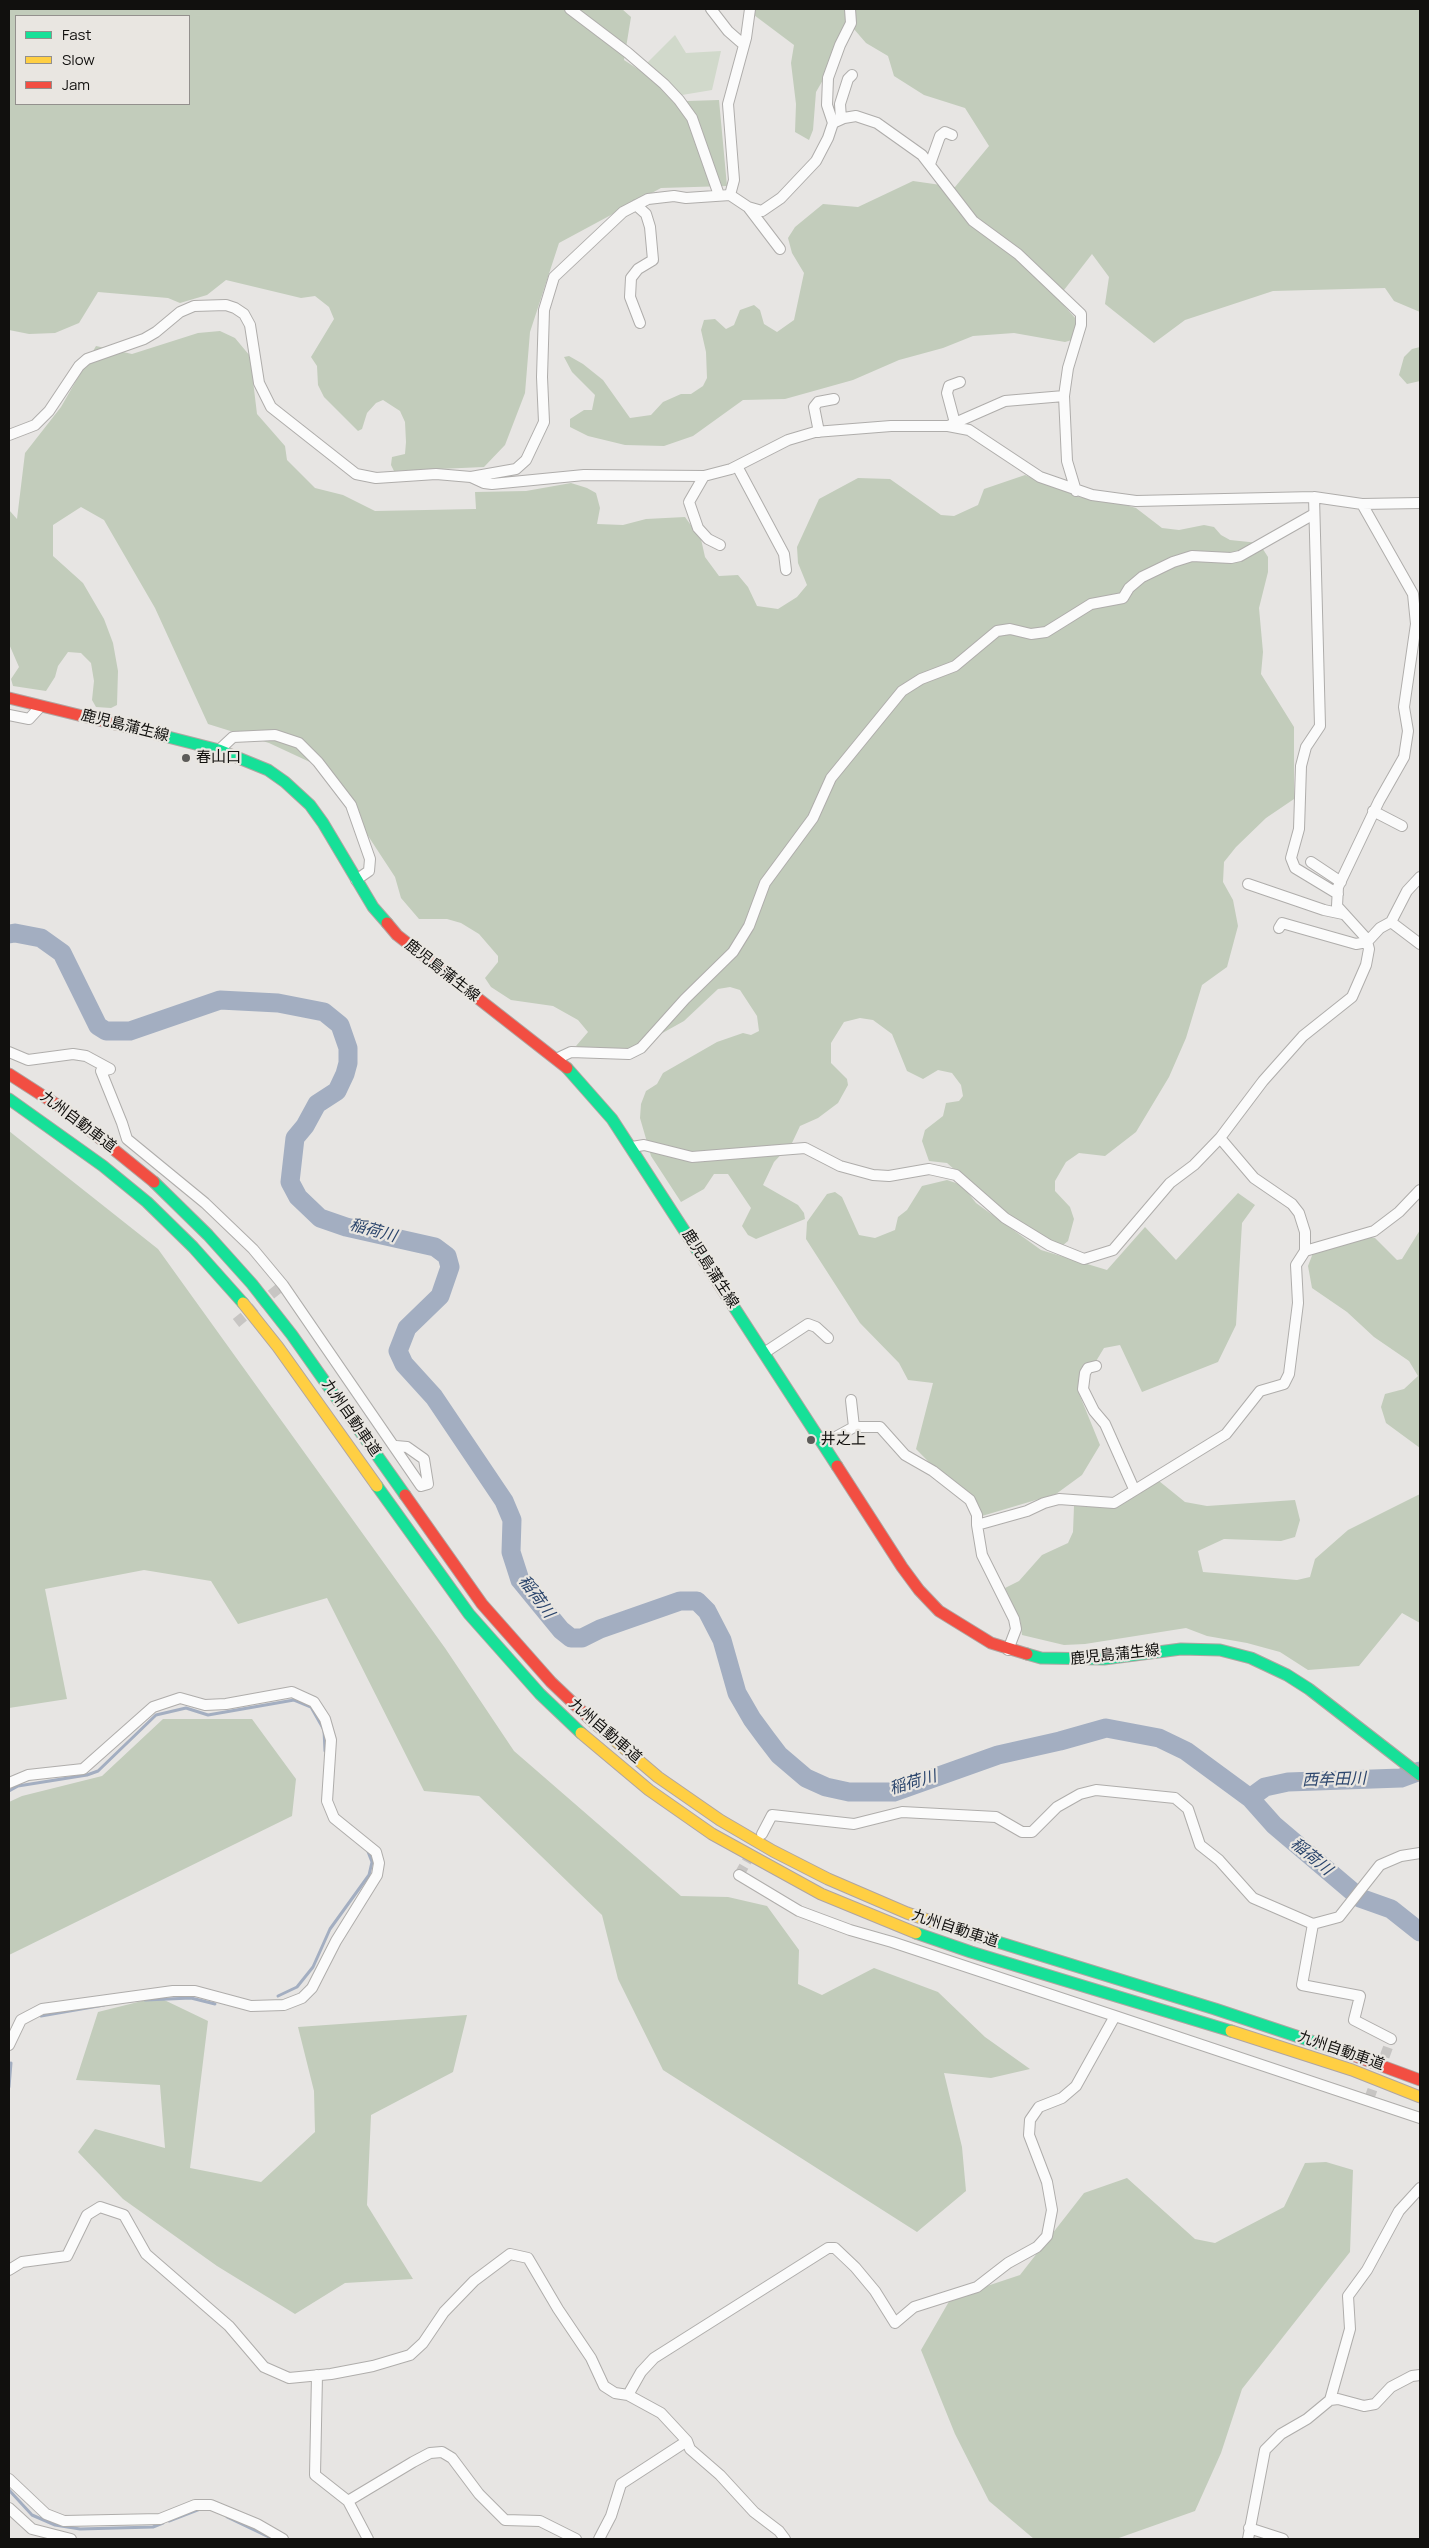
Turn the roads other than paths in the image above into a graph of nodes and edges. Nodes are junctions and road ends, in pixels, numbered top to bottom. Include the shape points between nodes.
1 (570, 9) edge
2 (711, 9) edge
3 (750, 9) edge
4 (850, 9) edge
5 (744, 45) junction
6 (852, 75) dead end
7 (837, 121) junction
8 (952, 135) dead end
9 (930, 164) junction
10 (724, 195) junction
11 (636, 205) junction
12 (748, 207) junction
13 (780, 249) dead end
14 (640, 323) dead end
15 (960, 382) dead end
16 (1064, 396) junction
17 (834, 399) dead end
18 (952, 424) junction
19 (819, 432) junction
20 (9, 435) edge
21 (738, 466) junction
22 (704, 476) junction
23 (472, 477) junction
24 (1076, 491) junction
25 (1314, 498) junction
26 (1420, 503) edge
27 (1362, 504) junction
28 (1314, 514) junction
29 (720, 546) dead end
30 (786, 570) dead end
31 (9, 698) edge
32 (41, 706) junction
33 (9, 715) edge
34 (219, 750) junction
35 (1373, 812) junction
36 (1402, 826) dead end
37 (1311, 862) dead end
38 (1420, 877) edge
39 (356, 880) junction
40 (1340, 882) junction
41 (1248, 884) dead end
42 (1338, 894) junction
43 (1343, 914) junction
44 (1391, 922) junction
45 (1279, 928) dead end
46 (1367, 942) junction
47 (1420, 944) edge
48 (9, 1052) edge
49 (556, 1058) junction
50 (9, 1074) edge
51 (9, 1099) edge
52 (1220, 1138) junction
53 (632, 1147) junction
54 (1420, 1190) edge
55 (1305, 1251) junction
56 (828, 1338) dead end
57 (764, 1353) junction
58 (1096, 1366) dead end
59 (850, 1400) dead end
60 (854, 1427) junction
61 (823, 1444) junction
62 (396, 1446) dead end
63 (1134, 1489) junction
64 (978, 1525) junction
65 (1008, 1650) junction
66 (1420, 1774) edge
67 (9, 1783) edge
68 (762, 1834) dead end
69 (1420, 1853) edge
70 (739, 1875) dead end
71 (1313, 1924) junction
72 (1115, 2016) junction
73 (1391, 2039) dead end
74 (9, 2045) edge
75 (1420, 2080) edge
76 (1420, 2097) edge
77 (1420, 2118) edge
78 (1420, 2188) edge
79 (9, 2270) edge
80 (317, 2375) junction
81 (1420, 2375) edge
82 (628, 2395) junction
83 (1330, 2400) junction
84 (687, 2441) junction
85 (9, 2479) edge
86 (348, 2501) junction
87 (9, 2508) edge
88 (31, 2534) edge
89 (1248, 2534) edge
90 (72, 2539) edge
91 (283, 2539) edge
92 (368, 2539) edge
93 (576, 2539) edge
94 (599, 2539) edge
95 (785, 2539) edge
96 (1283, 2539) edge

1 - 10 street via 628,53 679,100 692,118
2 - 5 street
3 - 5 street
4 - 7 street via 852,23 828,78 827,105
5 - 10 street via 728,104 734,180
6 - 7 street via 848,79
7 - 9 street via 856,116 877,123 922,154
7 - 12 street via 816,162 805,174 768,209 762,211
8 - 9 street via 945,132 940,136
9 - 16 street via 973,221 1018,254 1081,314
10 - 11 street via 648,199
10 - 12 street
11 - 14 street via 646,214 653,260 638,268 630,278 632,302
11 - 23 street via 623,212 565,264 548,290 543,339 544,422 526,460 516,469
12 - 13 street
15 - 18 street via 950,386 947,392
16 - 18 street via 1004,401
16 - 24 street via 1067,461
17 - 19 street via 818,402 814,407
18 - 19 street
18 - 24 street via 969,430 1023,467
19 - 21 street via 788,440
20 - 23 street via 35,425 86,360 144,339 180,312 194,306 226,305 244,314 250,326 259,383 271,407 347,468 364,477 376,478 436,474
21 - 22 street
21 - 30 street via 784,554
22 - 23 street via 584,475 492,484
22 - 29 street via 689,502 698,528
24 - 25 street via 1136,501
25 - 27 street
25 - 28 street
26 - 27 street
27 - 35 street via 1413,594 1416,624 1404,707 1408,731 1404,758
28 - 42 street via 1320,726 1306,747 1301,766 1299,829 1291,858 1295,868
28 - 49 street via 1240,556 1192,556 1173,562 1142,577 1123,598 1091,604 1046,632 997,631 955,666 920,679 902,691 831,778 813,818 765,883 749,926 734,952 641,1048 629,1054 571,1052
31 - 32 main road, 鹿児島蒲生線
32 - 33 street via 29,719
32 - 34 main road, 鹿児島蒲生線
34 - 39 main road, 鹿児島蒲生線 via 268,770 298,794 323,823
34 - 39 street via 233,736 275,734 299,744 318,762 351,805 370,859 369,871
35 - 36 street
35 - 40 street
37 - 40 street
38 - 44 street via 1407,891
39 - 49 main road, 鹿児島蒲生線 via 373,908 397,935
40 - 42 street
41 - 43 street
42 - 43 street via 1337,906
43 - 46 street
44 - 46 street
44 - 47 street
45 - 46 street via 1282,923 1356,944
46 - 52 street via 1366,965 1352,997 1303,1036
48 - 62 street via 28,1060 73,1054 86,1056 110,1069 101,1071 126,1139 205,1203 253,1249 283,1285
49 - 53 main road, 鹿児島蒲生線 via 591,1094
50 - 75 main road, 九州自動車道 via 65,1110 113,1148 160,1187 208,1235 292,1335 482,1604 551,1682 658,1777 720,1820 773,1851 907,1913 1215,2009
51 - 76 main road, 九州自動車道 via 103,1166 194,1247 278,1347 469,1614 540,1694 595,1746 649,1790 712,1834 765,1865 822,1894 902,1928 1352,2070
52 - 53 street via 1194,1165 1170,1183 1114,1250 1084,1259 1049,1245 1005,1218 956,1175 929,1169 889,1176 873,1175 840,1166 805,1148 692,1157 644,1145
52 - 55 street via 1254,1178 1292,1204 1299,1213 1305,1232
53 - 57 main road, 鹿児島蒲生線
54 - 55 street via 1374,1231
55 - 63 street via 1296,1266 1298,1303 1292,1367 1284,1384 1260,1391 1226,1434
56 - 57 street via 816,1326 808,1324
57 - 61 main road, 鹿児島蒲生線
58 - 63 street via 1088,1368 1085,1373 1083,1388 1105,1424
59 - 60 street
60 - 61 street
60 - 64 street via 880,1427 905,1455 933,1470 970,1500
61 - 65 main road, 鹿児島蒲生線 via 919,1590 960,1626
63 - 64 street via 1114,1503 1059,1499
64 - 65 street via 982,1555 1014,1619 1016,1629
65 - 66 main road, 鹿児島蒲生線 via 1062,1660 1104,1659 1181,1649 1220,1650 1251,1658 1310,1689
67 - 74 street via 28,1775 83,1770 153,1707 180,1698 205,1704 226,1704 292,1692 314,1702 325,1719 331,1740 327,1801 334,1818 376,1852 379,1863 377,1876 336,1941 312,1988 302,1998 284,2005 251,2006 195,1991 173,1991 42,2009 20,2020
68 - 71 street via 772,1815 854,1824 902,1812 996,1817 1022,1832 1032,1832 1057,1807 1080,1794 1096,1790 1175,1798 1188,1809 1200,1845 1219,1860 1253,1898
69 - 71 street via 1401,1856 1380,1865 1339,1917
70 - 72 street via 799,1912
71 - 73 street via 1302,1985 1360,1996 1354,2020
72 - 77 street
72 - 82 street via 1076,2086 1062,2098 1040,2107 1030,2120 1029,2135 1047,2182 1052,2210 1047,2236 1037,2247 1008,2263 978,2287 914,2307 895,2323 855,2268 835,2248 828,2248 654,2358 641,2372
78 - 83 street via 1399,2211 1367,2270 1348,2296 1350,2329
79 - 80 street via 22,2262 67,2256 87,2215 100,2207 124,2216 146,2254 229,2326 264,2367 289,2378
80 - 82 street via 373,2366 410,2355 474,2281 512,2254 528,2258 591,2358 604,2386 615,2393
80 - 86 street via 315,2475
81 - 83 street via 1391,2387 1370,2405
82 - 84 street via 661,2414
83 - 89 street via 1280,2434 1264,2450
84 - 94 street via 621,2484 611,2516
84 - 95 street via 690,2449
85 - 91 street via 46,2514 64,2521 160,2519 195,2505 211,2505
86 - 92 street
86 - 93 street via 430,2453 442,2452 452,2458 479,2494 505,2520 540,2521
87 - 88 street
88 - 90 street
89 - 96 street

